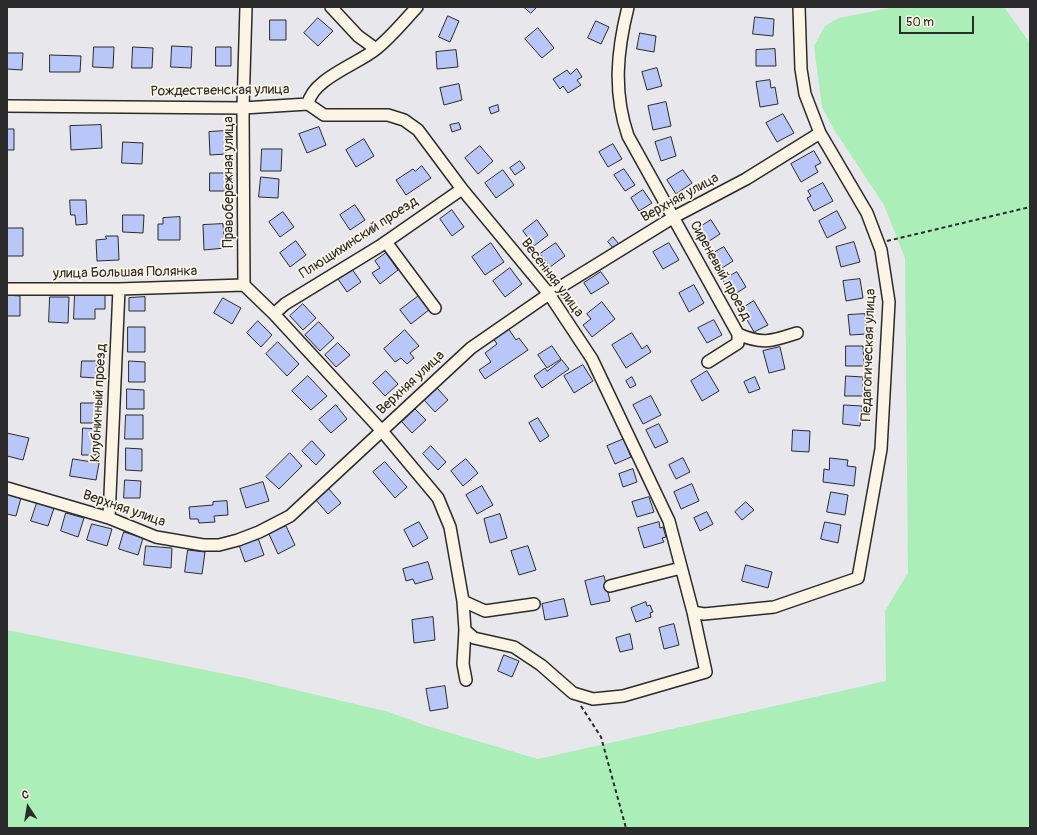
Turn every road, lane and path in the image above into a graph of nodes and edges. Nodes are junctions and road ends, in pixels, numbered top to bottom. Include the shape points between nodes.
1 (246, 7) edge
2 (331, 7) edge
3 (418, 7) edge
4 (628, 7) edge
5 (799, 7) edge
6 (376, 49) junction
7 (308, 104) junction
8 (7, 106) edge
9 (244, 108) junction
10 (820, 133) junction
11 (462, 189) junction
12 (1030, 207) edge
13 (674, 217) junction
14 (386, 242) junction
15 (878, 244) junction
16 (244, 285) junction
17 (7, 289) edge
18 (119, 289) junction
19 (549, 294) junction
20 (435, 308) dead end
21 (274, 314) junction
22 (797, 333) dead end
23 (738, 334) junction
24 (708, 362) dead end
25 (382, 431) junction
26 (7, 488) edge
27 (109, 518) junction
28 (681, 568) junction
29 (610, 586) dead end
30 (463, 601) junction
31 (534, 604) dead end
32 (693, 612) junction
33 (465, 630) junction
34 (466, 680) dead end
35 (574, 693) junction
36 (626, 828) edge

1 - 9 street, Правобережная улица
2 - 6 street via 358,36
3 - 6 street, Рождественская улица
4 - 13 street, Сиреневый проезд via 621,36 618,89 621,113 628,136
5 - 10 street, Педагогическая улица via 801,69 805,94
6 - 7 street, Рождественская улица via 329,78 309,96
7 - 9 street, Рождественская улица
7 - 11 street, Весенняя улица via 324,115 388,115 404,120 418,130
8 - 9 street, Рождественская улица
9 - 16 street, Правобережная улица
10 - 13 street, Верхняя улица via 746,179
10 - 15 street, Педагогическая улица via 867,213
11 - 14 street, Плющихинский проезд
11 - 19 street, Весенняя улица
12 - 15 path
13 - 19 street, Верхняя улица
13 - 23 street, Сиреневый проезд
14 - 20 street
14 - 21 street, Плющихинский проезд via 293,299
15 - 32 street, Педагогическая улица via 889,302 881,449 858,578 774,607 704,614
16 - 18 street, улица Большая Полянка
16 - 21 street
17 - 18 street, улица Большая Полянка
18 - 27 street, Клубничный проезд
19 - 25 street, Верхняя улица via 462,355
19 - 28 street, Весенняя улица via 592,359 637,452 669,521
21 - 25 street
22 - 23 street, Сиреневый проезд via 771,340 755,341
23 - 24 street via 738,343
25 - 27 street, Верхняя улица via 290,516 238,540 219,545 186,543 156,537
25 - 30 street via 438,498 450,527
26 - 27 street, Верхняя улица
28 - 29 street
28 - 32 street, Весенняя улица
30 - 31 street via 485,611
30 - 33 street
32 - 35 street, Весенняя улица via 706,672 623,696 593,699
33 - 34 street via 463,664
33 - 35 street via 474,638 514,647 541,665
35 - 36 path via 601,737

